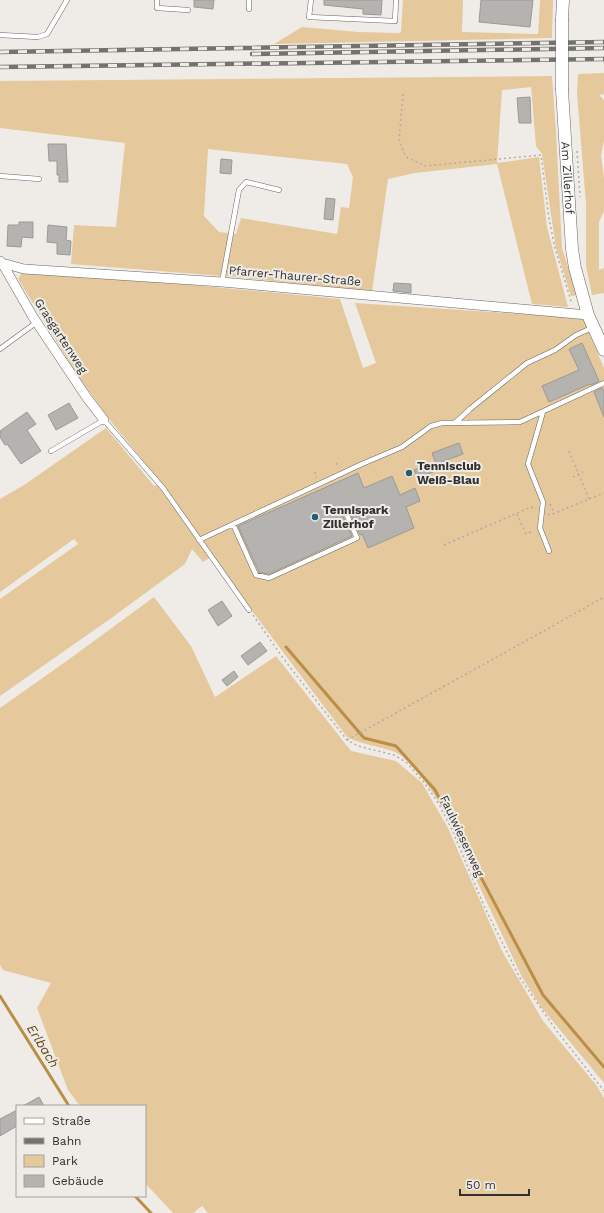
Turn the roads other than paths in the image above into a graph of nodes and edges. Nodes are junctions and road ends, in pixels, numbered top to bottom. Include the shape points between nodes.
1 (67, 0) edge
2 (157, 0) edge
3 (249, 0) edge
4 (311, 0) edge
5 (396, 0) edge
6 (563, 0) edge
7 (248, 8) dead end
8 (188, 10) dead end
9 (0, 35) edge
10 (0, 176) edge
11 (39, 179) dead end
12 (279, 190) dead end
13 (1, 262) edge
14 (222, 282) junction
15 (588, 315) junction
16 (37, 322) junction
17 (594, 327) junction
18 (0, 349) edge
19 (604, 350) edge
20 (604, 383) edge
21 (543, 412) junction
22 (104, 420) junction
23 (456, 422) junction
24 (51, 451) dead end
25 (345, 511) dead end
26 (233, 524) junction
27 (199, 540) junction
28 (549, 551) dead end
29 (249, 610) road end

1 - 9 lane via 47,34 38,37
2 - 8 lane via 157,8
3 - 7 lane
4 - 5 lane via 309,17 395,21
6 - 15 street, Am Zillerhof, bridge via 562,90 572,249
10 - 11 lane
12 - 14 lane via 246,182 239,190
13 - 14 street, Pfarrer-Thaurer-Straße via 24,269
13 - 16 street, Grasgartenweg
14 - 15 street, Pfarrer-Thaurer-Straße
15 - 17 street, Am Zillerhof
16 - 18 lane
16 - 22 street, Grasgartenweg
17 - 19 street, Am Zillerhof
17 - 23 lane via 576,334 555,350 527,363
20 - 21 lane
21 - 23 lane via 520,422
21 - 28 lane via 528,464 543,502 540,528
22 - 24 lane
22 - 27 lane via 163,488
23 - 26 lane via 430,426 402,447
25 - 26 lane via 357,538 269,578 256,575
26 - 27 lane
27 - 29 lane

